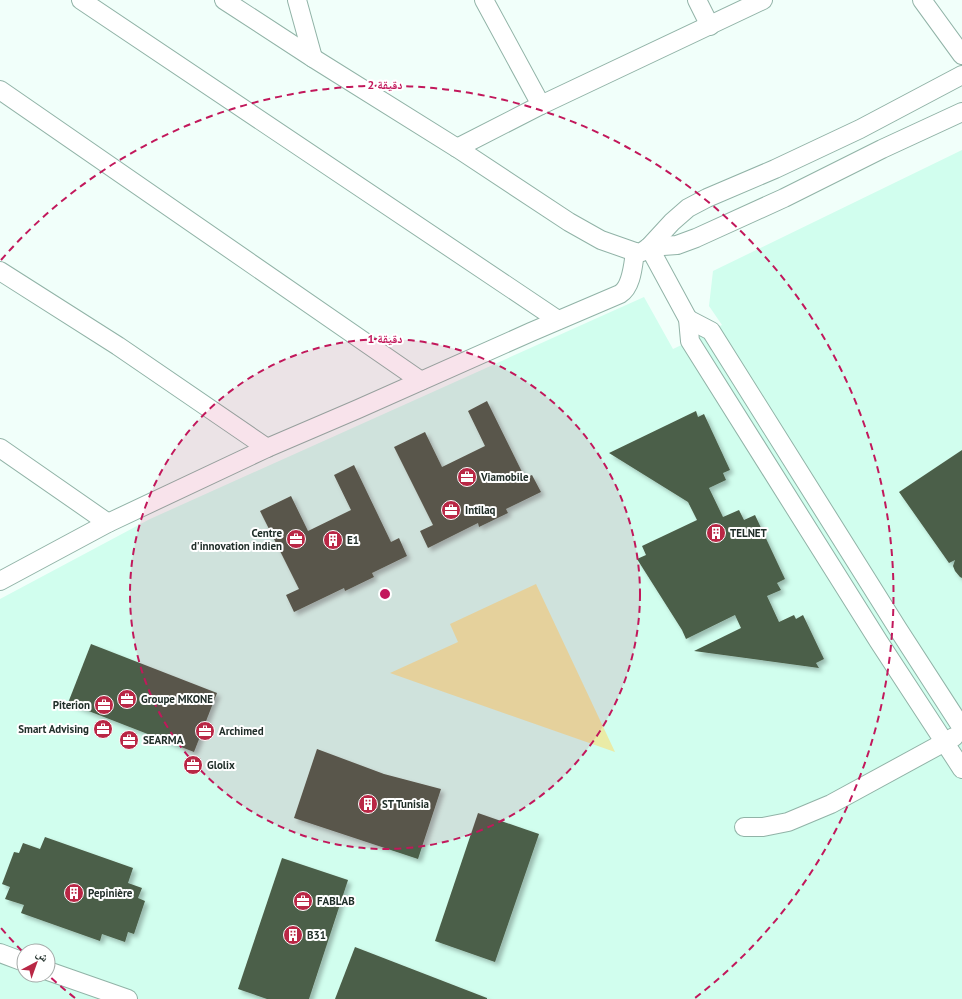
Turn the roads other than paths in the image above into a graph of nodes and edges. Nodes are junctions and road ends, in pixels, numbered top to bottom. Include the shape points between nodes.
1 (81, 0) edge
2 (224, 0) edge
3 (297, 0) edge
4 (484, 0) edge
5 (697, 0) edge
6 (763, 0) edge
7 (922, 0) edge
8 (710, 26) junction
9 (962, 55) edge
10 (313, 58) junction
11 (962, 75) edge
12 (0, 90) edge
13 (540, 105) junction
14 (962, 112) edge
15 (457, 148) junction
16 (642, 250) junction
17 (0, 271) edge
18 (688, 319) junction
19 (558, 320) junction
20 (421, 381) junction
21 (0, 448) edge
22 (267, 448) junction
23 (108, 523) junction
24 (0, 581) edge
25 (898, 629) junction
26 (879, 642) junction
27 (962, 728) edge
28 (962, 732) edge
29 (945, 742) junction
30 (962, 769) edge
31 (744, 827) dead end
32 (0, 953) edge
33 (16, 959) edge
34 (56, 974) edge
35 (128, 999) edge

1 - 19 street
2 - 10 street
3 - 10 street
4 - 13 street
5 - 8 street
6 - 8 street
7 - 9 street
8 - 13 street
10 - 15 street
11 - 16 street via 860,129 688,208
12 - 20 street
13 - 15 street
14 - 16 street via 696,238 677,245
15 - 16 street via 568,222 601,240
16 - 18 street
16 - 19 street via 623,293
17 - 22 street via 118,346
18 - 25 street via 711,331
18 - 26 street via 690,341
19 - 20 street
20 - 22 street
21 - 23 street
22 - 23 street
23 - 24 street
25 - 26 street
25 - 27 street
26 - 29 street
28 - 29 street
29 - 30 street
29 - 31 street via 831,804 788,822 763,827
32 - 33 street
34 - 35 street

